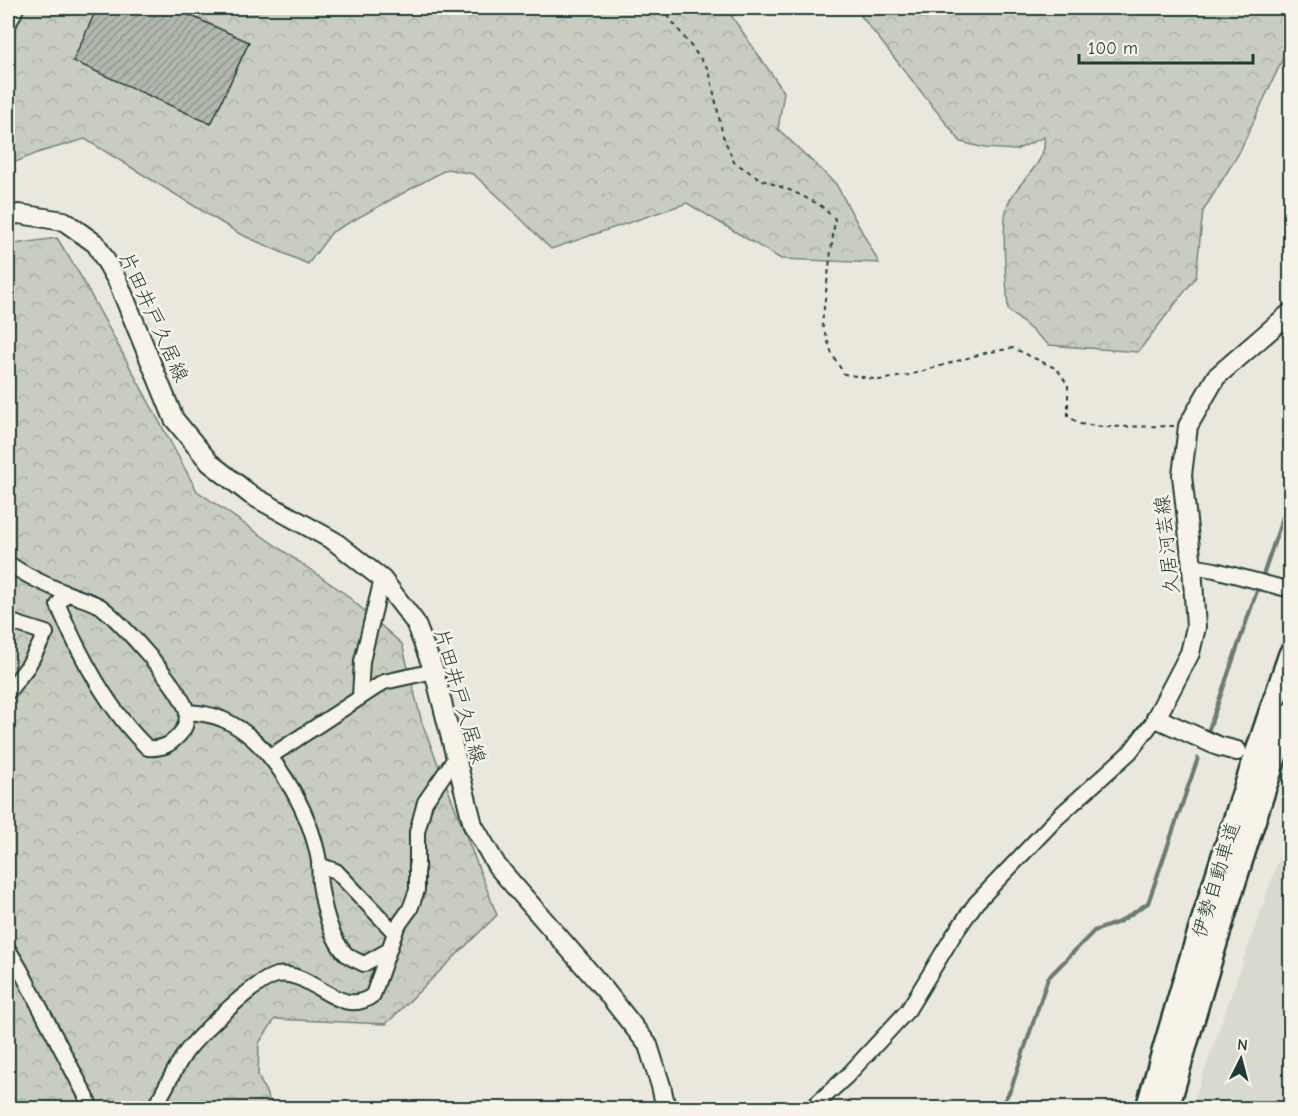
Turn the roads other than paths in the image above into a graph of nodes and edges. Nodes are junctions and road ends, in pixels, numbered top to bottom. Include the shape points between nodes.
1 (14, 8) edge
2 (8, 21) edge
3 (8, 216) edge
4 (1290, 313) edge
5 (8, 563) edge
6 (1192, 566) junction
7 (382, 579) junction
8 (1283, 588) dead end
9 (66, 593) junction
10 (8, 621) edge
11 (1290, 654) edge
12 (434, 671) junction
13 (8, 692) edge
14 (360, 697) junction
15 (187, 712) junction
16 (1290, 714) edge
17 (1156, 718) junction
18 (1237, 750) dead end
19 (271, 756) junction
20 (456, 756) junction
21 (319, 865) junction
22 (395, 933) junction
23 (8, 949) edge
24 (389, 950) junction
25 (90, 1108) edge
26 (154, 1108) edge
27 (666, 1108) edge
28 (812, 1108) edge
29 (1147, 1108) edge
30 (1168, 1108) edge

1 - 2 main road
3 - 7 main road, 片田井戸久居線 via 64,221 96,244 118,282 174,419 210,463 251,495 334,541
4 - 6 main road, 久居河芸線 via 1216,377 1188,426 1182,475
5 - 9 street
6 - 8 street
6 - 17 main road, 久居河芸線 via 1196,627 1190,653
7 - 12 main road, 片田井戸久居線 via 415,622
7 - 14 street via 362,661
9 - 15 street via 99,606 120,624 169,681
9 - 15 street via 58,605 69,631 110,703 140,741 148,748 161,748 173,742 184,730
10 - 13 street via 46,633
11 - 29 highway, 伊勢自動車道 via 1243,793
12 - 14 street via 384,682
12 - 20 main road, 片田井戸久居線
14 - 19 street
15 - 19 street via 224,720 250,736
16 - 30 highway, 伊勢自動車道
17 - 18 main road via 1218,746
17 - 28 street via 1130,752 1058,817 976,903 908,1010
19 - 21 street via 303,808
20 - 22 street via 425,802 417,832 417,890
20 - 27 main road, 片田井戸久居線 via 473,825 497,866 648,1045
21 - 22 street via 336,871
21 - 24 street via 329,924 342,950 364,964
22 - 24 street
23 - 25 street
24 - 26 street via 373,995 365,1001 350,1004 289,974 274,975 246,992 187,1052

